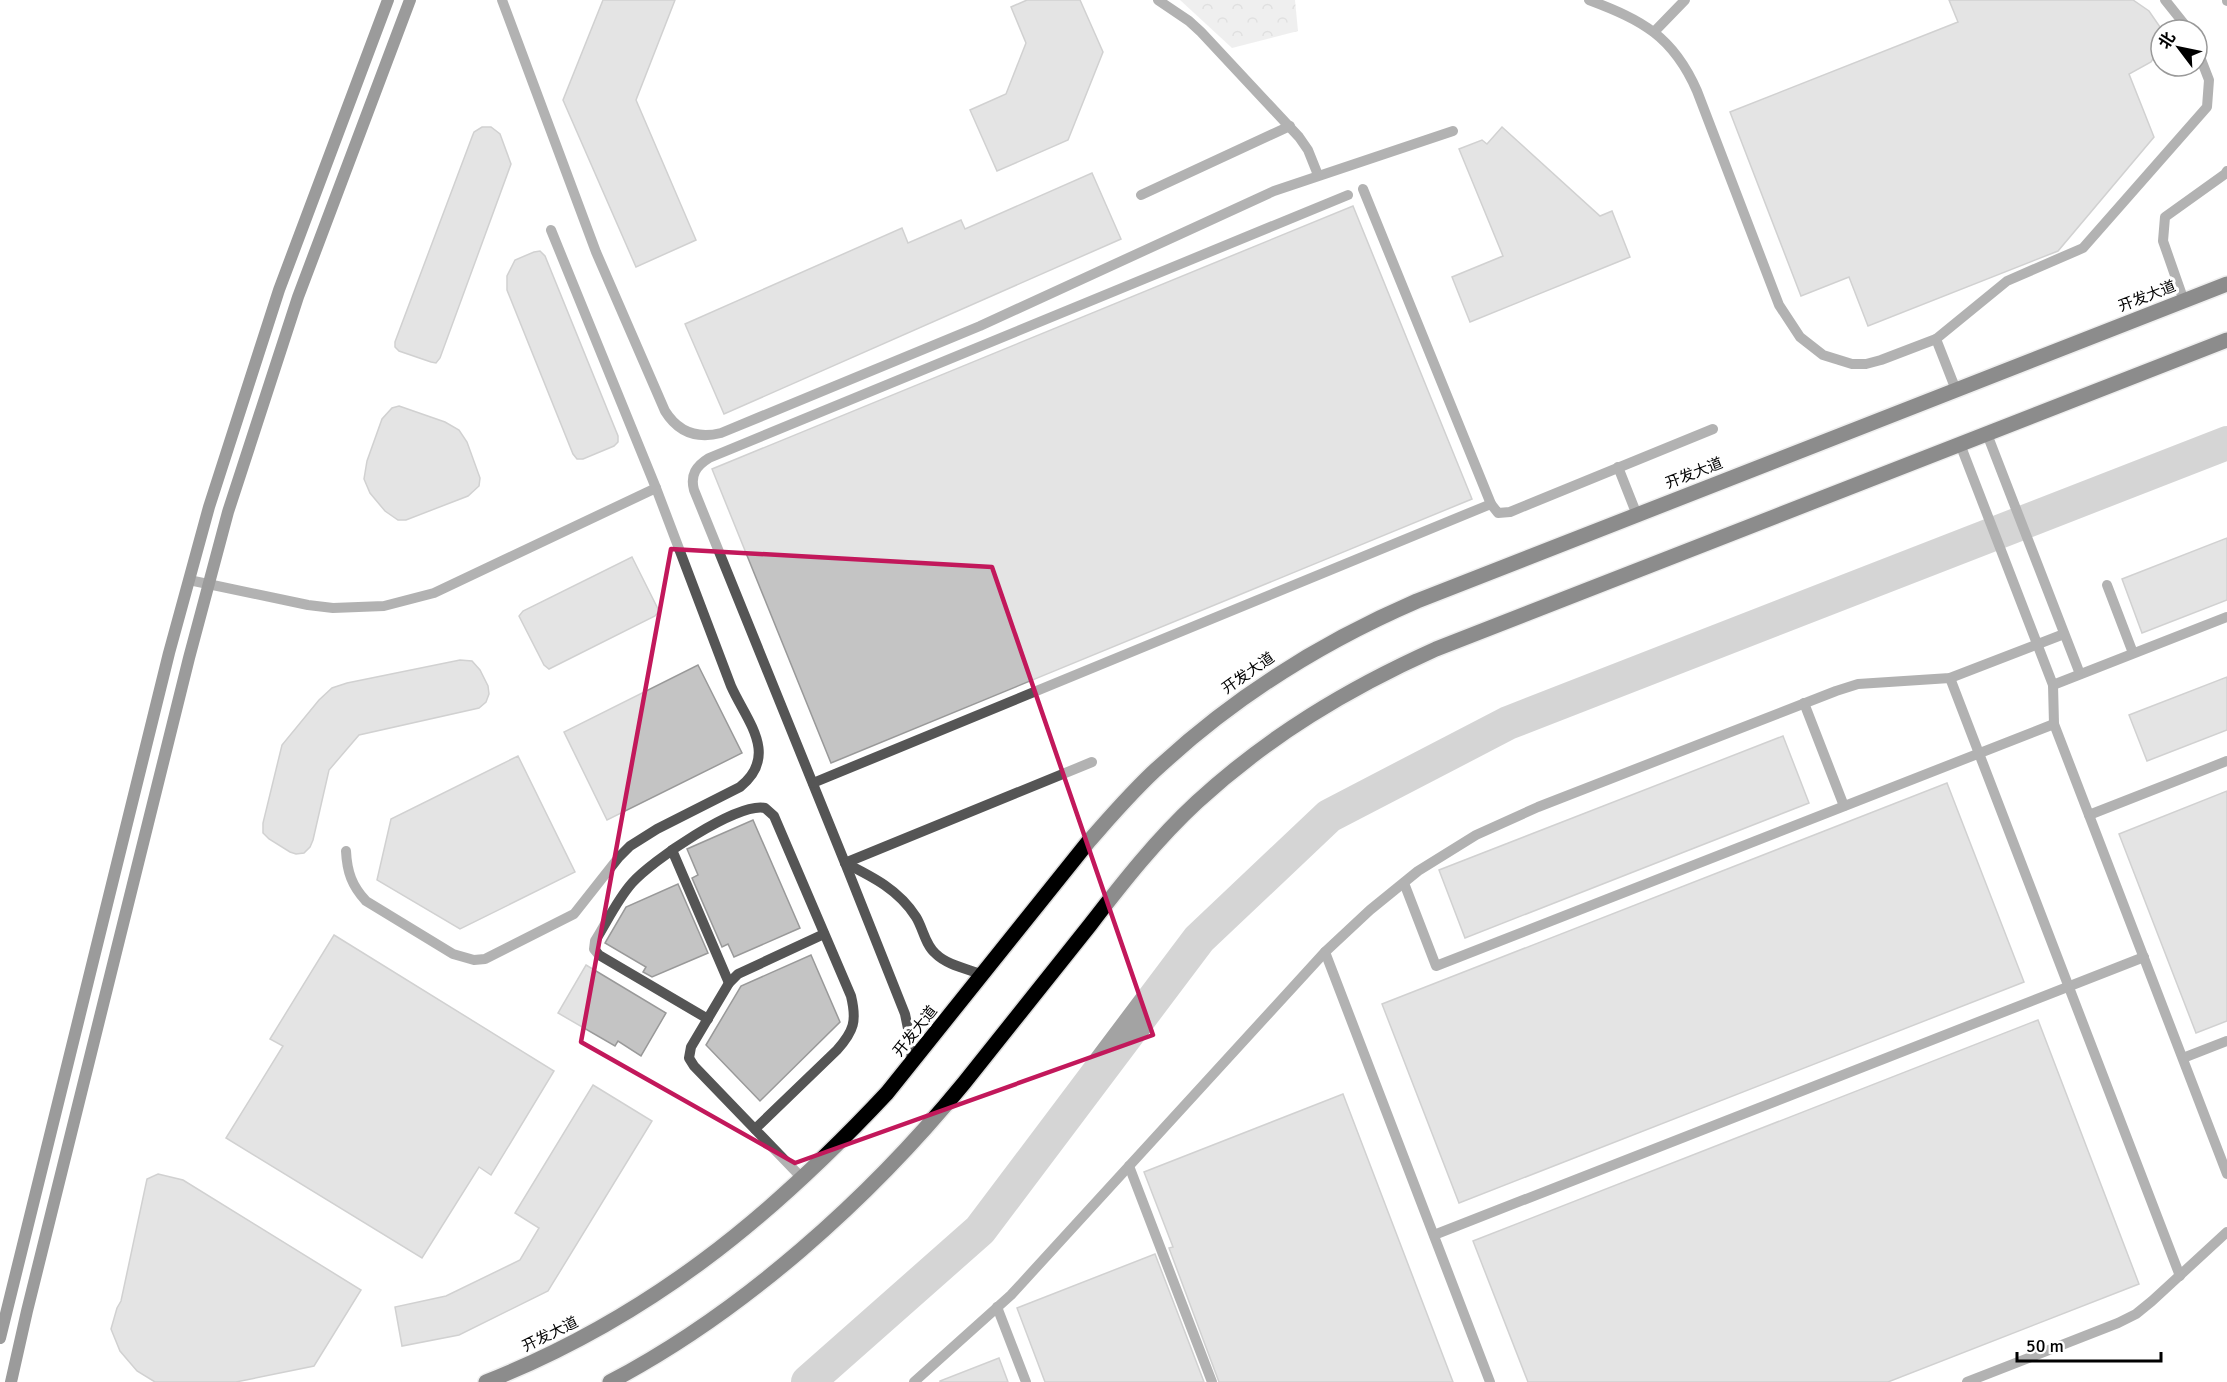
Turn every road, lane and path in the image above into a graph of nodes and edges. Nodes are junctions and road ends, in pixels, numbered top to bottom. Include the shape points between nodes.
1 (388, 0) edge
2 (410, 0) edge
3 (502, 0) edge
4 (1158, 0) edge
5 (1589, 0) edge
6 (1685, 0) edge
7 (2165, 0) edge
8 (2179, 18) edge
9 (1654, 32) junction
10 (2208, 78) edge
11 (1290, 126) junction
12 (1453, 131) dead end
13 (2227, 171) edge
14 (1318, 175) junction
15 (1363, 189) dead end
16 (1141, 195) dead end
17 (1348, 195) dead end
18 (552, 230) dead end
19 (2227, 284) edge
20 (2184, 301) junction
21 (1936, 339) junction
22 (2227, 340) edge
23 (1956, 390) junction
24 (1713, 429) dead end
25 (1987, 434) junction
26 (1960, 444) junction
27 (1618, 467) junction
28 (656, 488) junction
29 (1491, 504) junction
30 (1637, 514) junction
31 (189, 580) junction
32 (208, 585) junction
33 (2107, 585) dead end
34 (2227, 616) edge
35 (2064, 634) junction
36 (2037, 644) junction
37 (2133, 653) junction
38 (2080, 674) junction
39 (1950, 678) junction
40 (2053, 685) junction
41 (1804, 703) junction
42 (2054, 724) junction
43 (1979, 754) junction
44 (2227, 761) edge
45 (1092, 762) dead end
46 (813, 783) junction
47 (1844, 806) junction
48 (2089, 814) junction
49 (672, 850) junction
50 (346, 851) dead end
51 (845, 863) junction
52 (1404, 883) junction
53 (824, 933) junction
54 (1325, 952) junction
55 (2144, 957) junction
56 (983, 975) junction
57 (729, 983) junction
58 (2068, 987) junction
59 (708, 1019) junction
60 (2227, 1041) edge
61 (2182, 1058) junction
62 (911, 1065) junction
63 (755, 1129) junction
64 (1129, 1166) junction
65 (2227, 1174) edge
66 (802, 1178) junction
67 (2227, 1232) edge
68 (1434, 1234) junction
69 (2180, 1276) junction
70 (997, 1306) junction
71 (0, 1338) edge
72 (11, 1382) edge
73 (486, 1382) edge
74 (610, 1382) edge
75 (914, 1382) edge
76 (1026, 1382) edge
77 (1212, 1382) edge
78 (1490, 1382) edge
79 (1967, 1382) edge

1 - 31 main road via 261,342
2 - 32 main road via 281,348
3 - 14 lane via 596,252 665,411 683,431 700,436 721,433 980,326 1234,208
4 - 11 lane via 1195,27
5 - 9 lane via 1630,16
6 - 9 lane
7 - 8 lane
9 - 21 lane via 1691,77 1779,304 1800,337 1823,355 1852,364 1881,360
10 - 21 lane via 2207,107 2084,248 2007,281
11 - 14 lane via 1308,150
11 - 16 lane
12 - 14 lane
13 - 20 lane via 2165,218 2163,241
15 - 29 lane
17 - 46 lane via 700,463 692,481 694,490
18 - 28 lane
19 - 20 main road, 开发大道
20 - 23 main road, 开发大道
21 - 23 lane
22 - 25 main road
23 - 30 main road, 开发大道
24 - 27 lane
25 - 26 main road
25 - 35 lane
26 - 36 lane
26 - 74 main road via 1436,649 1350,690 1277,737 1224,778 1161,838 926,1128 888,1167 810,1242 759,1284 679,1343
27 - 29 lane via 1510,512 1498,513
27 - 30 lane
28 - 32 lane via 434,593 409,601 333,608
28 - 50 lane via 731,686 758,740 758,760 750,778 630,846 574,914 485,959 453,954 366,901 348,873
29 - 46 lane
30 - 56 main road, 开发大道 via 1370,621 1255,689 1198,732 1123,803
31 - 32 lane
31 - 71 main road
32 - 72 main road
33 - 37 lane
34 - 37 lane
35 - 36 lane
35 - 38 lane
36 - 39 lane
36 - 40 lane
37 - 38 lane
38 - 40 lane
39 - 41 lane via 1857,684
39 - 43 lane
40 - 42 lane
41 - 47 lane
41 - 52 lane via 1538,807 1476,835
42 - 43 lane
42 - 48 lane
43 - 47 lane
43 - 58 lane
44 - 48 lane
45 - 51 lane
46 - 51 lane
47 - 52 lane via 1436,966
48 - 55 lane
49 - 53 lane via 705,828 753,807 765,808 774,816
49 - 57 lane
49 - 59 lane via 632,882 595,941 594,949
51 - 56 lane via 898,894 935,953
51 - 62 lane via 905,1014
52 - 54 lane
53 - 57 lane via 747,967
53 - 63 lane via 851,996 854,1024 837,1050
54 - 64 lane
54 - 68 lane
55 - 58 lane
55 - 61 lane
56 - 62 main road, 开发大道
57 - 59 lane
58 - 68 lane
58 - 69 lane
59 - 63 lane via 691,1047 689,1058
60 - 61 lane
61 - 65 lane
62 - 66 main road, 开发大道
63 - 66 lane
64 - 70 lane
64 - 77 lane
66 - 73 main road, 开发大道 via 735,1238 651,1299 560,1350
67 - 69 lane
68 - 78 lane
69 - 79 lane via 2136,1314 2118,1323
70 - 75 lane
70 - 76 lane

